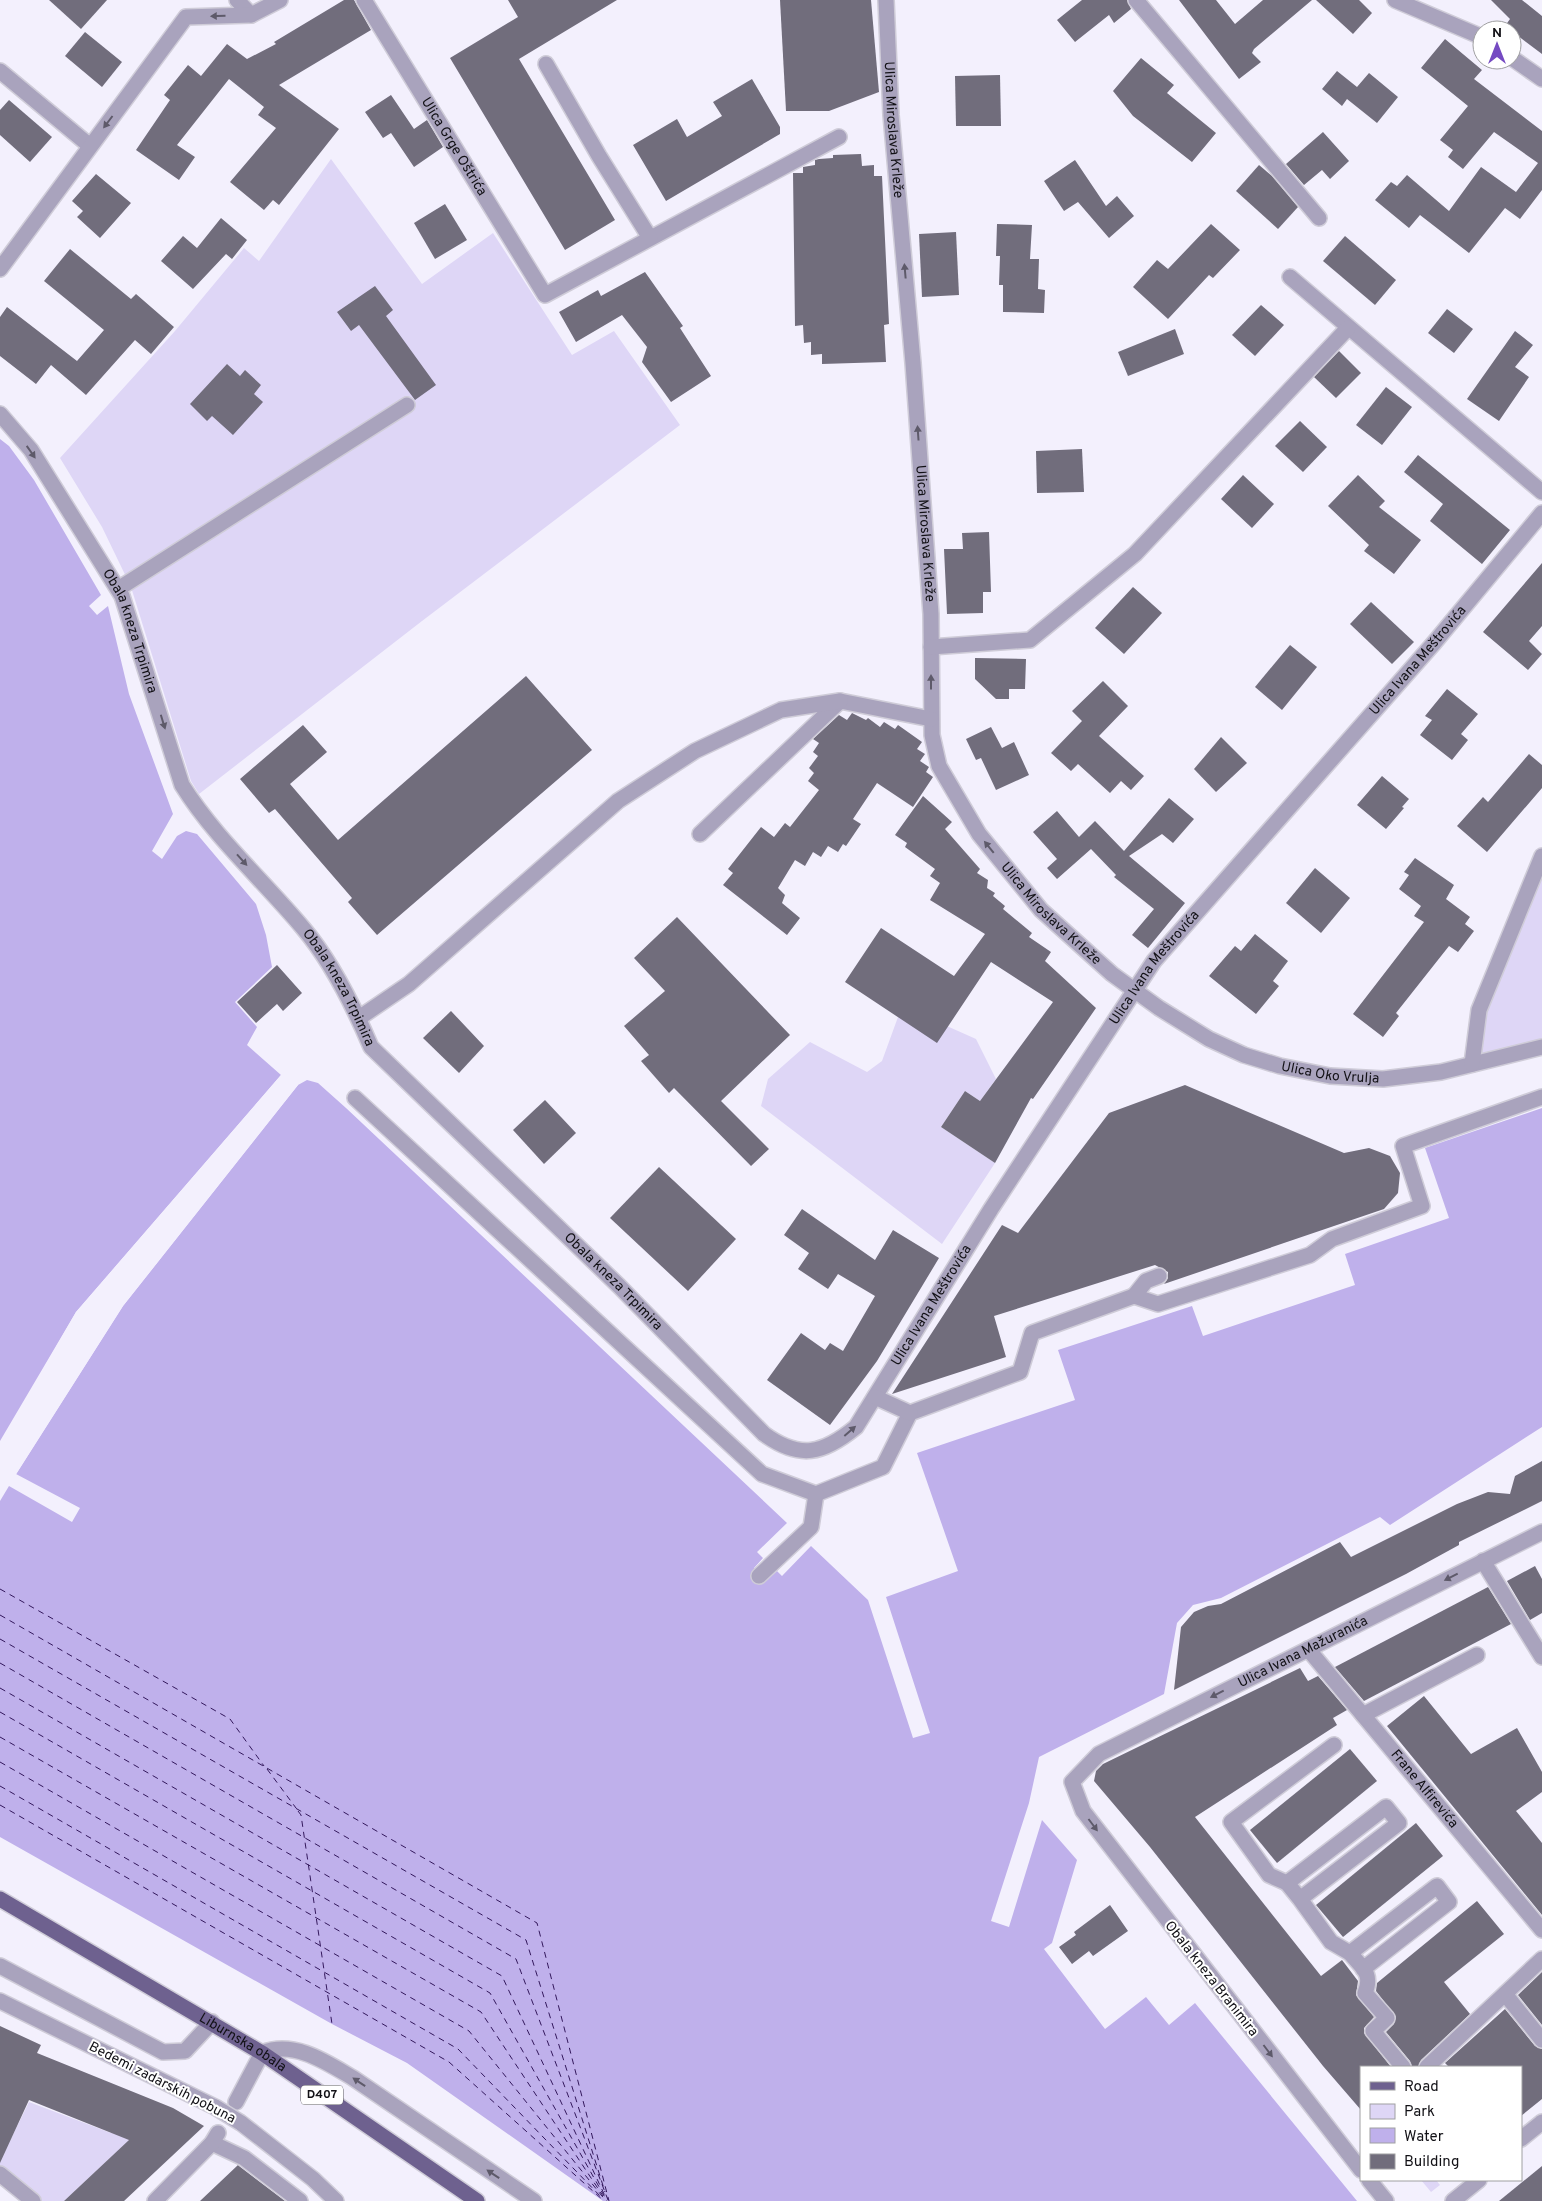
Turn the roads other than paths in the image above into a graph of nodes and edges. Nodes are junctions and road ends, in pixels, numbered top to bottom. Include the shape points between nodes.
1 (237, 0) edge
2 (280, 0) edge
3 (364, 0) edge
4 (886, 0) edge
5 (1136, 0) edge
6 (1395, 0) edge
7 (251, 16) junction
8 (1472, 33) edge
9 (546, 64) dead end
10 (1522, 65) edge
11 (0, 71) edge
12 (1542, 79) edge
13 (838, 137) dead end
14 (90, 146) junction
15 (1319, 218) dead end
16 (650, 238) junction
17 (0, 269) edge
18 (1290, 277) dead end
19 (1348, 328) junction
20 (407, 405) dead end
21 (0, 414) edge
22 (1542, 492) edge
23 (1542, 513) edge
24 (118, 589) junction
25 (931, 647) junction
26 (840, 701) junction
27 (931, 719) junction
28 (700, 834) dead end
29 (1542, 856) edge
30 (1135, 991) junction
31 (359, 1018) junction
32 (1542, 1047) edge
33 (1472, 1064) junction
34 (1542, 1097) edge
35 (355, 1098) dead end
36 (1158, 1276) dead end
37 (1134, 1296) junction
38 (874, 1397) junction
39 (910, 1413) junction
40 (814, 1451) joint
41 (816, 1494) junction
42 (1542, 1532) edge
43 (1483, 1561) junction
44 (760, 1576) dead end
45 (1308, 1649) junction
46 (1477, 1655) dead end
47 (1542, 1657) edge
48 (1363, 1715) junction
49 (1334, 1745) dead end
50 (1072, 1782) joint
51 (1287, 1883) junction
52 (0, 1899) edge
53 (1300, 1899) junction
54 (1542, 1930) edge
55 (1350, 1953) junction
56 (1542, 1960) edge
57 (0, 1966) edge
58 (1363, 1968) junction
59 (1505, 1994) junction
60 (0, 2001) edge
61 (212, 2022) junction
62 (1542, 2040) edge
63 (262, 2053) junction
64 (1402, 2066) edge
65 (1428, 2066) edge
66 (236, 2102) dead end
67 (1542, 2122) edge
68 (1522, 2138) edge
69 (1360, 2169) edge
70 (0, 2174) edge
71 (1370, 2181) edge
72 (1472, 2182) edge
73 (33, 2201) edge
74 (155, 2201) edge
75 (300, 2201) edge
76 (336, 2201) edge
77 (476, 2201) edge
78 (534, 2201) edge
79 (1386, 2201) edge
80 (1453, 2201) edge

1 - 7 street
2 - 7 street
3 - 16 street, Ulica Grge Oštrića via 545,295
25 -> 4 street, Ulica Miroslava Krleže via 913,363 890,115
5 - 15 street
6 - 8 street
7 -> 14 street via 186,17
9 - 16 street
10 - 12 street
11 - 14 street
13 - 16 street
14 - 17 street
18 - 19 street
19 - 22 street
19 - 25 street via 1135,554 1030,640
20 - 24 street
21 -> 24 street, Obala kneza Trpimira via 31,450
23 - 30 street, Ulica Ivana Meštrovića via 1434,643 1154,961
24 -> 31 street, Obala kneza Trpimira via 136,634 182,785 199,812 304,930
27 -> 25 street, Ulica Miroslava Krleže
26 - 27 street
26 - 28 street
26 - 31 street via 781,710 694,751 618,801 409,984
30 -> 27 street, Ulica Miroslava Krleže via 1041,910 979,834 939,766
29 - 33 street via 1479,1010
30 - 33 street, Ulica Oko Vrulja via 1209,1039 1280,1066 1330,1076 1383,1079 1441,1072
30 - 38 street, Ulica Ivana Meštrovića via 991,1209
31 - 40 street, Obala kneza Trpimira via 371,1047 619,1286 764,1434 781,1447
32 - 33 street, Ulica Oko Vrulja
34 - 37 street via 1403,1146 1422,1206 1332,1239 1310,1255 1158,1304
35 - 41 street via 762,1474
36 - 37 street via 1146,1281
37 - 39 street via 1032,1333 1020,1372
38 - 39 street
40 -> 38 street, Ulica Ivana Meštrovića via 831,1445 856,1427
39 - 41 street via 883,1467
41 - 44 street via 811,1526
42 - 43 street, Ulica Ivana Mažuranića
43 -> 45 street, Ulica Ivana Mažuranića
43 - 47 street
45 - 48 street, Frane Alfirevića
45 -> 50 street, Ulica Ivana Mažuranića via 1099,1754
46 - 48 street
48 - 54 street, Frane Alfirevića
49 - 51 street via 1231,1822 1269,1874
50 -> 69 street, Obala kneza Branimira via 1083,1811
51 - 53 street
51 - 53 street via 1386,1807 1400,1823
52 - 61 main road, Liburnska obala / D407
53 - 55 street via 1331,1942
55 - 58 street
55 - 58 street via 1436,1886 1449,1902
56 - 59 street
57 - 61 street via 163,2052 185,2051
58 - 64 street via 1369,1976 1365,1993 1387,2018 1374,2031
59 - 62 street
59 - 65 street
60 - 76 street, Bedemi zadarskih pobuna, bridge via 214,2107 240,2123
61 - 63 main road, Liburnska obala / D407
63 - 66 street
63 - 77 main road, Liburnska obala / D407
78 -> 63 street via 324,2061 287,2048 273,2048
67 - 68 street
70 - 73 street
71 - 79 street
72 - 80 street
74 - 75 street via 215,2138

